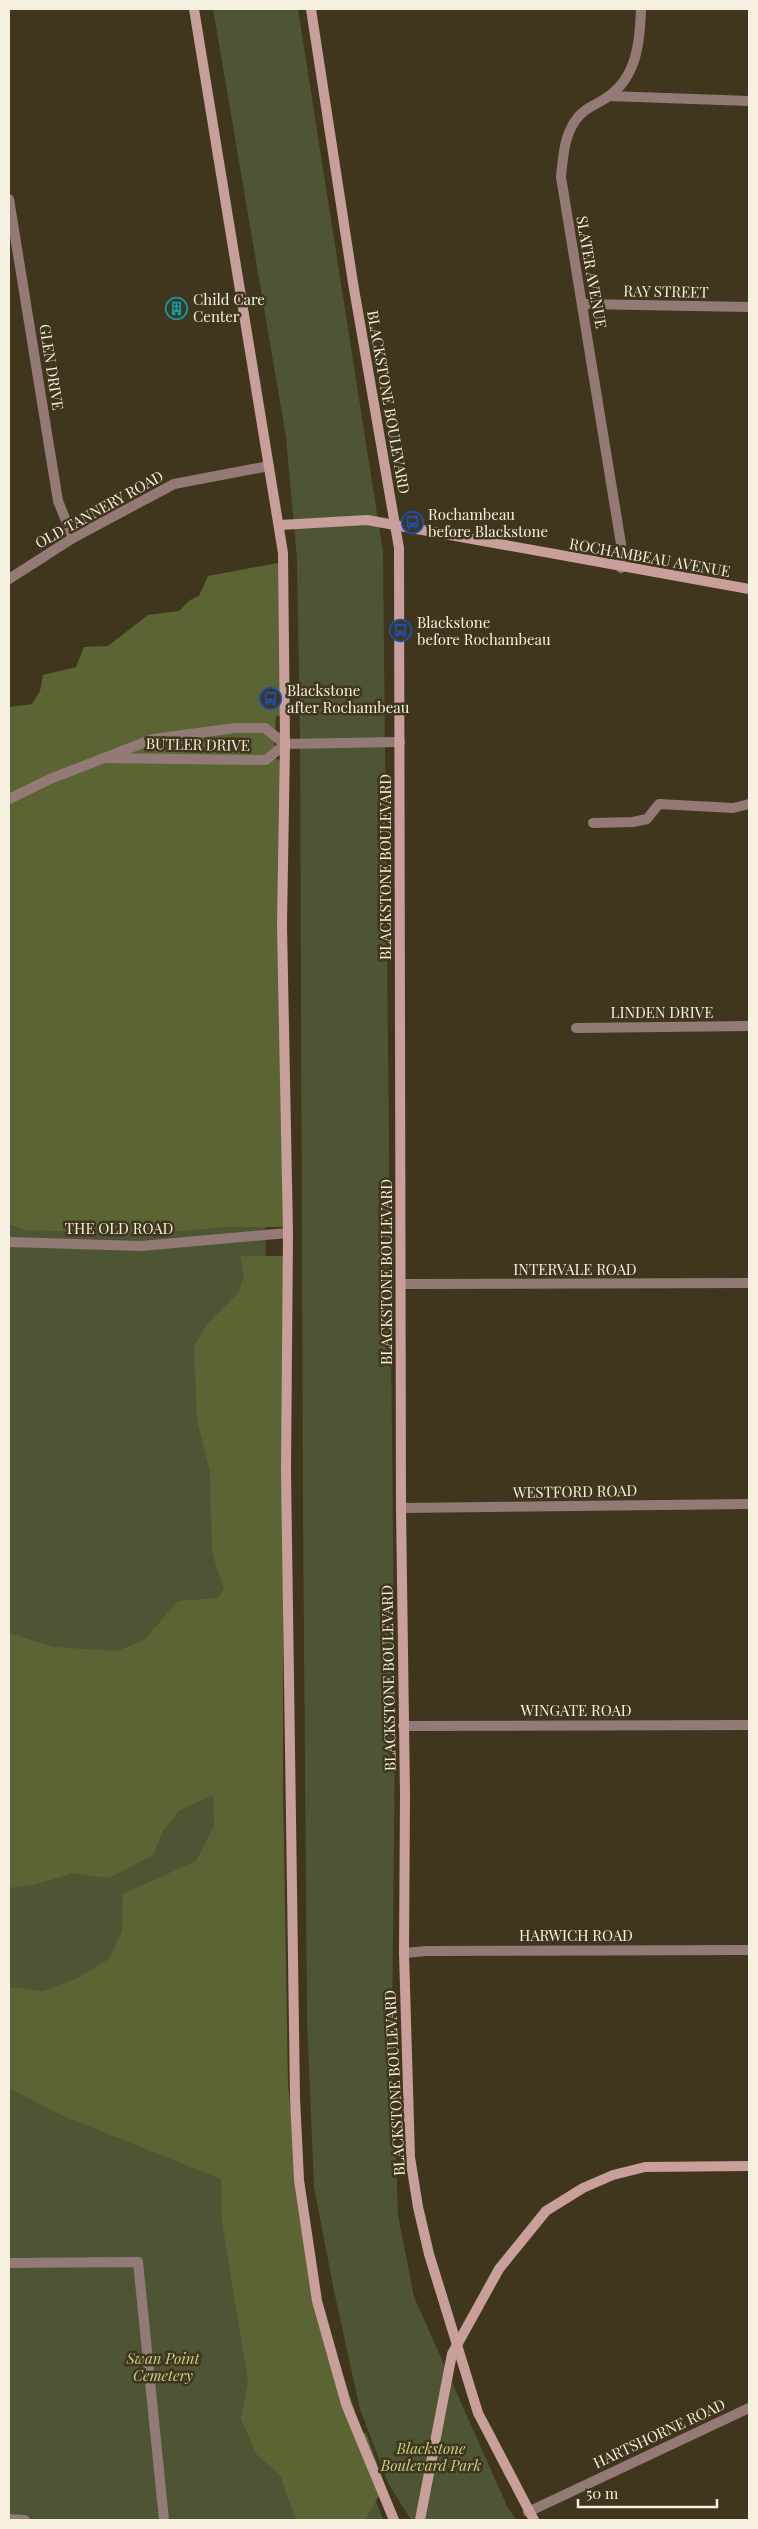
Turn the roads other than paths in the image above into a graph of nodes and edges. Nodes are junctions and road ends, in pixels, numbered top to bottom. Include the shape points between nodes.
1 (194, 9) edge
2 (311, 9) edge
3 (641, 9) edge
4 (610, 96) junction
5 (749, 101) edge
6 (9, 199) edge
7 (582, 304) junction
8 (749, 307) edge
9 (269, 466) junction
10 (280, 525) junction
11 (395, 525) junction
12 (73, 538) junction
13 (621, 568) junction
14 (9, 579) edge
15 (749, 589) edge
16 (400, 742) junction
17 (286, 744) junction
18 (103, 758) junction
19 (9, 799) edge
20 (749, 804) edge
21 (593, 823) dead end
22 (749, 1026) edge
23 (576, 1028) dead end
24 (288, 1233) junction
25 (9, 1242) edge
26 (749, 1283) edge
27 (401, 1284) junction
28 (749, 1504) edge
29 (401, 1508) junction
30 (749, 1725) edge
31 (403, 1726) junction
32 (749, 1950) edge
33 (404, 1953) junction
34 (749, 2166) edge
35 (9, 2263) edge
36 (456, 2346) junction
37 (749, 2408) edge
38 (531, 2516) edge
39 (9, 2519) edge
40 (25, 2520) edge
41 (164, 2520) edge
42 (394, 2520) edge
43 (420, 2520) edge

1 - 9 main road
2 - 11 main road, BLACKSTONE BOULEVARD via 353,283
3 - 4 street, SLATER AVENUE via 640,34 632,68
4 - 5 street
4 - 7 street, SLATER AVENUE via 579,115 570,129 563,156 561,177
6 - 12 street, GLEN DRIVE via 58,501
7 - 8 street, RAY STREET
7 - 13 street, SLATER AVENUE via 622,550
9 - 10 main road
9 - 12 street, OLD TANNERY ROAD via 174,484
10 - 11 main road, ROCHAMBEAU AVENUE via 367,520
10 - 17 main road
11 - 13 main road, ROCHAMBEAU AVENUE
11 - 16 main road, BLACKSTONE BOULEVARD via 399,548
12 - 14 street, OLD TANNERY ROAD
13 - 15 main road, ROCHAMBEAU AVENUE
16 - 17 street
16 - 27 main road, BLACKSTONE BOULEVARD
17 - 18 street, BUTLER DRIVE via 266,760
17 - 18 street, BUTLER DRIVE via 265,728 235,728 153,739
17 - 24 main road via 282,925
18 - 19 street, BUTLER DRIVE
20 - 21 street via 733,808 659,804 647,819
22 - 23 street, LINDEN DRIVE
24 - 25 street, THE OLD ROAD via 141,1246
24 - 42 main road via 286,1470 298,2180 318,2300 346,2404
26 - 27 street, INTERVALE ROAD
27 - 29 main road, BLACKSTONE BOULEVARD
28 - 29 street, WESTFORD ROAD
29 - 31 main road, BLACKSTONE BOULEVARD
30 - 31 street, WINGATE ROAD
31 - 33 main road, BLACKSTONE BOULEVARD
32 - 33 street, HARWICH ROAD
33 - 36 main road, BLACKSTONE BOULEVARD via 410,2157 427,2245
34 - 36 main road via 644,2167 613,2175 583,2188 546,2211 529,2232 500,2269
35 - 41 street via 138,2262
36 - 38 main road, BLACKSTONE BOULEVARD via 478,2413
36 - 43 main road
37 - 38 street, HARTSHORNE ROAD
39 - 40 street

